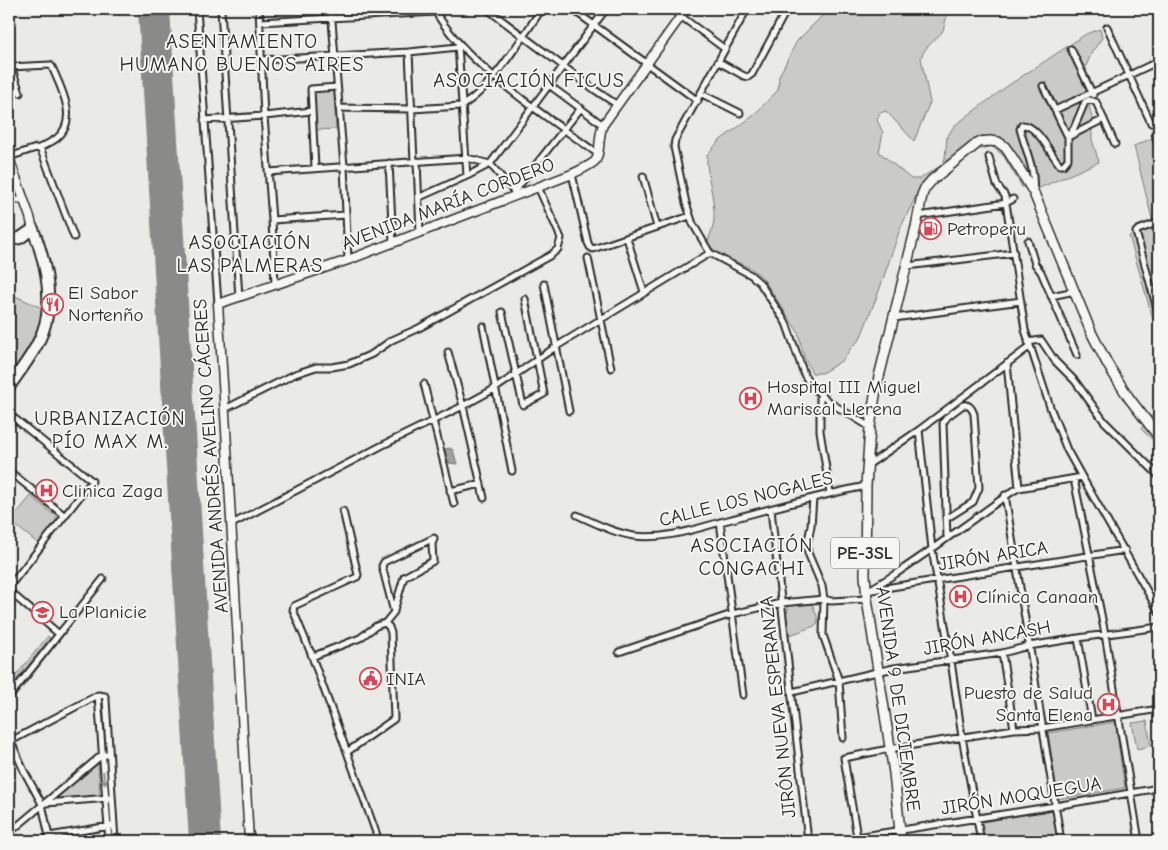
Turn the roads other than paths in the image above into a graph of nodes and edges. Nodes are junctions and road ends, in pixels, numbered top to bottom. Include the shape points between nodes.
1 (197, 9) edge
2 (221, 9) edge
3 (260, 9) edge
4 (332, 9) edge
5 (487, 9) edge
6 (542, 9) edge
7 (572, 9) edge
8 (606, 9) edge
9 (671, 9) edge
10 (686, 9) edge
11 (747, 9) edge
12 (787, 9) edge
13 (1155, 9) edge
14 (435, 10) edge
15 (680, 16) junction
16 (332, 17) junction
17 (1159, 19) edge
18 (260, 22) junction
19 (593, 25) junction
20 (1108, 27) dead end
21 (523, 35) junction
22 (458, 44) junction
23 (726, 49) junction
24 (1072, 49) dead end
25 (409, 52) junction
26 (335, 56) junction
27 (262, 60) junction
28 (1159, 61) edge
29 (719, 62) junction
30 (646, 63) junction
31 (563, 65) junction
32 (10, 66) edge
33 (494, 76) junction
34 (1129, 76) junction
35 (549, 85) junction
36 (1042, 86) dead end
37 (337, 87) junction
38 (20, 93) dead end
39 (1092, 93) junction
40 (702, 94) junction
41 (698, 101) junction
42 (1096, 102) junction
43 (616, 104) junction
44 (461, 106) junction
45 (532, 106) junction
46 (339, 108) junction
47 (581, 108) junction
48 (412, 109) junction
49 (312, 110) junction
50 (1055, 110) junction
51 (740, 113) dead end
52 (264, 116) junction
53 (229, 118) junction
54 (1104, 119) junction
55 (204, 120) junction
56 (1151, 123) dead end
57 (603, 125) junction
58 (564, 129) junction
59 (1159, 131) edge
60 (1068, 137) junction
61 (1114, 144) dead end
62 (39, 148) junction
63 (1159, 150) edge
64 (598, 154) junction
65 (989, 157) dead end
66 (9, 158) edge
67 (467, 158) junction
68 (415, 161) junction
69 (390, 163) junction
70 (490, 164) junction
71 (344, 166) junction
72 (315, 168) junction
73 (9, 172) edge
74 (268, 172) junction
75 (572, 174) junction
76 (468, 176) junction
77 (643, 176) dead end
78 (538, 187) junction
79 (1033, 192) junction
80 (516, 194) junction
81 (420, 197) junction
82 (1013, 199) dead end
83 (9, 200) edge
84 (20, 200) junction
85 (1006, 203) junction
86 (346, 215) junction
87 (690, 216) junction
88 (918, 216) junction
89 (272, 220) junction
90 (1159, 222) edge
91 (657, 227) junction
92 (33, 229) junction
93 (420, 233) junction
94 (74, 237) dead end
95 (627, 238) junction
96 (12, 240) edge
97 (1028, 241) dead end
98 (393, 243) junction
99 (40, 246) junction
100 (710, 253) junction
101 (1014, 253) junction
102 (588, 258) dead end
103 (348, 260) junction
104 (906, 266) junction
105 (544, 284) dead end
106 (275, 285) junction
107 (1074, 291) junction
108 (644, 292) junction
109 (1051, 296) junction
110 (239, 298) junction
111 (525, 299) dead end
112 (1021, 301) junction
113 (218, 304) junction
114 (502, 312) dead end
115 (1159, 316) edge
116 (601, 318) junction
117 (893, 318) junction
118 (483, 326) dead end
119 (1028, 344) junction
120 (557, 346) junction
121 (448, 352) dead end
122 (1077, 355) dead end
123 (536, 359) junction
124 (1007, 363) junction
125 (611, 368) dead end
126 (516, 375) junction
127 (424, 384) dead end
128 (9, 387) edge
129 (496, 388) junction
130 (820, 394) junction
131 (463, 406) junction
132 (225, 409) junction
133 (569, 411) dead end
134 (9, 414) edge
135 (432, 421) junction
136 (870, 427) junction
137 (919, 430) junction
138 (1159, 437) edge
139 (867, 466) junction
140 (9, 471) edge
141 (512, 471) dead end
142 (1159, 476) edge
143 (1082, 477) junction
144 (1074, 479) junction
145 (481, 484) junction
146 (866, 486) junction
147 (1019, 488) junction
148 (450, 491) junction
149 (830, 493) junction
150 (1005, 495) junction
151 (484, 498) dead end
152 (814, 498) junction
153 (454, 504) dead end
154 (343, 510) dead end
155 (771, 510) junction
156 (577, 515) dead end
157 (65, 516) junction
158 (946, 519) junction
159 (720, 522) junction
160 (232, 524) junction
161 (947, 538) junction
162 (932, 549) junction
163 (1125, 550) junction
164 (1089, 556) junction
165 (1017, 567) junction
166 (103, 579) dead end
167 (938, 581) junction
168 (9, 589) edge
169 (866, 595) junction
170 (824, 599) junction
171 (781, 603) junction
172 (394, 612) junction
173 (1159, 612) edge
174 (732, 614) junction
175 (385, 623) junction
176 (1159, 627) edge
177 (60, 634) junction
178 (1105, 634) junction
179 (1078, 638) junction
180 (1030, 646) junction
181 (619, 652) dead end
182 (1002, 653) junction
183 (311, 654) junction
184 (951, 660) junction
185 (877, 672) junction
186 (839, 681) junction
187 (792, 692) junction
188 (98, 695) junction
189 (743, 695) dead end
190 (9, 697) edge
191 (1159, 709) edge
192 (1118, 716) junction
193 (1092, 720) junction
194 (1042, 728) junction
195 (1014, 729) junction
196 (843, 738) dead end
197 (962, 738) junction
198 (9, 740) edge
199 (890, 749) junction
200 (347, 752) junction
201 (102, 755) junction
202 (110, 755) junction
203 (1159, 788) edge
204 (1131, 793) junction
205 (109, 798) junction
206 (43, 804) junction
207 (1055, 806) junction
208 (978, 818) junction
209 (111, 826) junction
210 (900, 830) junction
211 (9, 833) edge
212 (49, 839) edge
213 (109, 841) edge
214 (115, 841) edge
215 (249, 841) edge
216 (379, 841) edge
217 (808, 841) edge
218 (901, 841) edge
219 (981, 841) edge
220 (1061, 841) edge
221 (1139, 841) edge

1 - 55 street, AVENIDA ANDRÉS AVELINO CÁCERES
2 - 53 street
3 - 18 street
4 - 16 street
5 - 21 street
6 - 21 street
7 - 19 street
8 - 19 street
9 - 15 street
10 - 15 street
11 - 23 street
12 - 29 street via 752,74 744,76
13 - 17 street
14 - 16 street
14 - 22 street
15 - 23 street
15 - 30 street
16 - 18 street
16 - 26 street
18 - 27 street
19 - 30 street
19 - 31 street
20 - 34 street
21 - 31 street
21 - 33 street
22 - 25 street
22 - 33 street
22 - 44 street
23 - 29 street
24 - 39 street
25 - 26 street
25 - 48 street
26 - 27 street
26 - 37 street
27 - 52 street
28 - 34 street
29 - 40 street
30 - 41 street
30 - 43 street
31 - 35 street
31 - 43 street
32 - 38 street
32 - 62 street via 50,65 62,92 68,121 58,138
33 - 44 street
33 - 45 street
34 - 39 street
34 - 56 street
35 - 45 street
35 - 47 street
36 - 50 street
37 - 46 street
37 - 49 street via 311,89
39 - 42 street
39 - 50 street
40 - 41 street
40 - 51 street
41 - 87 street via 674,147
42 - 54 street
42 - 60 street via 1085,102
43 - 57 street
44 - 48 street
44 - 67 street
45 - 58 street
45 - 70 street
46 - 48 street
46 - 71 street
47 - 57 street
47 - 58 street
48 - 68 street
49 - 52 street
49 - 72 street
50 - 60 street
52 - 53 street
52 - 74 street
53 - 55 street
53 - 110 street
54 - 60 street
54 - 61 street
55 - 113 street, AVENIDA ANDRÉS AVELINO CÁCERES
57 - 64 street via 599,131
58 - 64 street
58 - 80 street
59 - 63 street via 1155,133
60 - 79 street via 1068,159 1060,165 1032,128 1027,125 1021,127
62 - 66 street
62 - 94 street
64 - 75 street, AVENIDA MARÍA CORDERO via 595,160
65 - 85 street
66 - 92 street
67 - 68 street
67 - 70 street
67 - 76 street
68 - 69 street
68 - 81 street
69 - 71 street
69 - 98 street
70 - 76 street
70 - 80 street
71 - 72 street
71 - 86 street
72 - 74 street
73 - 84 street
74 - 89 street
75 - 78 street, AVENIDA MARÍA CORDERO
75 - 95 street via 590,247
76 - 81 street
77 - 91 street
78 - 80 street, AVENIDA MARÍA CORDERO
78 - 132 street via 561,238 551,255 392,340 372,354 349,364 316,367 295,374
79 - 88 main road, PE-3SL via 1005,147 990,140 979,142 925,188
79 - 107 main road, PE-3SL
80 - 93 street, AVENIDA MARÍA CORDERO
81 - 93 street
82 - 85 street
83 - 84 street
84 - 92 street
85 - 88 street
85 - 101 street
86 - 89 street
86 - 103 street
87 - 91 street
87 - 100 street
88 - 104 main road, PE-3SL
89 - 106 street
90 - 115 street via 1136,232
91 - 95 street
92 - 96 highway
92 - 99 highway
93 - 98 street, AVENIDA MARÍA CORDERO
95 - 108 street
96 - 99 highway
97 - 109 street
98 - 103 street, AVENIDA MARÍA CORDERO
99 - 128 highway via 48,292 44,329
100 - 108 street
100 - 130 street via 760,283 786,323 804,374
101 - 104 street
101 - 112 street
102 - 116 street
103 - 106 street, AVENIDA MARÍA CORDERO
104 - 117 main road, AVENIDA 9 DE DICIEMBRE / PE-3SL
105 - 120 street
106 - 110 street, AVENIDA MARÍA CORDERO
107 - 109 street
107 - 138 main road, PE-3SL via 1108,365
108 - 116 street
109 - 122 street
110 - 113 street, AVENIDA MARÍA CORDERO
111 - 123 street
112 - 117 street
112 - 119 street
113 - 132 street, AVENIDA ANDRÉS AVELINO CÁCERES
114 - 126 street
116 - 120 street
116 - 125 street
117 - 136 main road, AVENIDA 9 DE DICIEMBRE / PE-3SL
118 - 129 street
119 - 124 street
119 - 142 street via 1041,340 1104,421
119 - 143 street via 1068,450
120 - 123 street
120 - 133 street
121 - 131 street
123 - 126 street
123 - 126 street via 544,394 523,405
124 - 137 street
124 - 147 street
126 - 129 street
127 - 135 street
129 - 131 street
129 - 141 street
130 - 136 street
130 - 149 street via 820,431
131 - 135 street
131 - 145 street
132 - 160 street, AVENIDA ANDRÉS AVELINO CÁCERES
134 - 157 street via 92,481
135 - 148 street
135 - 160 street
136 - 139 main road, AVENIDA 9 DE DICIEMBRE / PE-3SL
137 - 139 street
137 - 162 street
139 - 146 main road, AVENIDA 9 DE DICIEMBRE / PE-3SL
140 - 157 street
143 - 144 street
143 - 163 street
144 - 147 street
144 - 164 street
145 - 148 street
145 - 151 street
146 - 149 street, CALLE LOS NOGALES
146 - 169 main road, AVENIDA 9 DE DICIEMBRE / PE-3SL
147 - 150 street
148 - 153 street
149 - 152 street, CALLE LOS NOGALES
150 - 161 street
150 - 165 street
152 - 155 street, CALLE LOS NOGALES
152 - 170 street via 807,545
154 - 183 street via 358,574 355,579 294,606
155 - 159 street, CALLE LOS NOGALES
155 - 171 street, JIRÓN NUEVA ESPERANZA
156 - 159 street, CALLE LOS NOGALES via 622,534 642,536 663,536
157 - 168 street
158 - 158 street via 943,423 966,404 974,414 978,488 973,502
158 - 161 street
159 - 174 street
160 - 215 street, AVENIDA ANDRÉS AVELINO CÁCERES
161 - 162 street
162 - 167 street
162 - 169 street
163 - 164 street, JIRÓN ARICA
163 - 173 street
164 - 165 street, JIRÓN ARICA
164 - 178 street
165 - 167 street, JIRÓN ARICA
165 - 180 street
166 - 177 street
167 - 169 street, JIRÓN ARICA
167 - 184 street
168 - 177 street
169 - 170 street, JIRÓN ARICA via 831,601
169 - 185 main road, AVENIDA 9 DE DICIEMBRE / PE-3SL
170 - 171 street, JIRÓN ARICA
170 - 186 street via 823,635
171 - 174 street, JIRÓN ARICA
171 - 187 street, JIRÓN NUEVA ESPERANZA
172 - 172 street via 404,577 433,561 434,538 384,562 382,566
172 - 175 street
174 - 181 street, JIRÓN ARICA
174 - 189 street
175 - 183 street via 360,638 314,656
175 - 200 street via 391,634 394,719
176 - 178 street, JIRÓN ANCASH
177 - 190 street
178 - 179 street, JIRÓN ANCASH
178 - 192 street
179 - 180 street, JIRÓN ANCASH
179 - 193 street
180 - 182 street, JIRÓN ANCASH
180 - 194 street
182 - 184 street, JIRÓN ANCASH
182 - 195 street
183 - 200 street
184 - 185 street, JIRÓN ANCASH
184 - 197 street
185 - 186 street, JIRÓN ANCASH
185 - 199 main road, AVENIDA 9 DE DICIEMBRE / PE-3SL
186 - 187 street, JIRÓN ANCASH
186 - 196 street
187 - 217 street, JIRÓN NUEVA ESPERANZA
188 - 198 street
188 - 201 street
188 - 202 street via 105,696 106,700
191 - 192 street
192 - 193 street
192 - 204 street
193 - 194 street
194 - 195 street
194 - 207 street
195 - 197 street
197 - 199 street
197 - 208 street
198 - 206 street
199 - 210 main road, AVENIDA 9 DE DICIEMBRE / PE-3SL
199 - 210 street, JIRÓN MOQUEGUA via 844,758 857,837
200 - 216 street
201 - 202 street
201 -> 205 street
201 - 206 street
202 - 205 street
203 - 204 street, JIRÓN MOQUEGUA
204 - 207 street, JIRÓN MOQUEGUA
204 - 221 street
205 - 206 street
205 - 209 street
206 - 211 street
206 - 212 street
207 - 208 street, JIRÓN MOQUEGUA
207 - 220 street
208 - 210 street, JIRÓN MOQUEGUA
208 - 219 street
209 - 212 street
209 - 213 street
209 - 214 street
210 - 218 main road, AVENIDA 9 DE DICIEMBRE / PE-3SL

